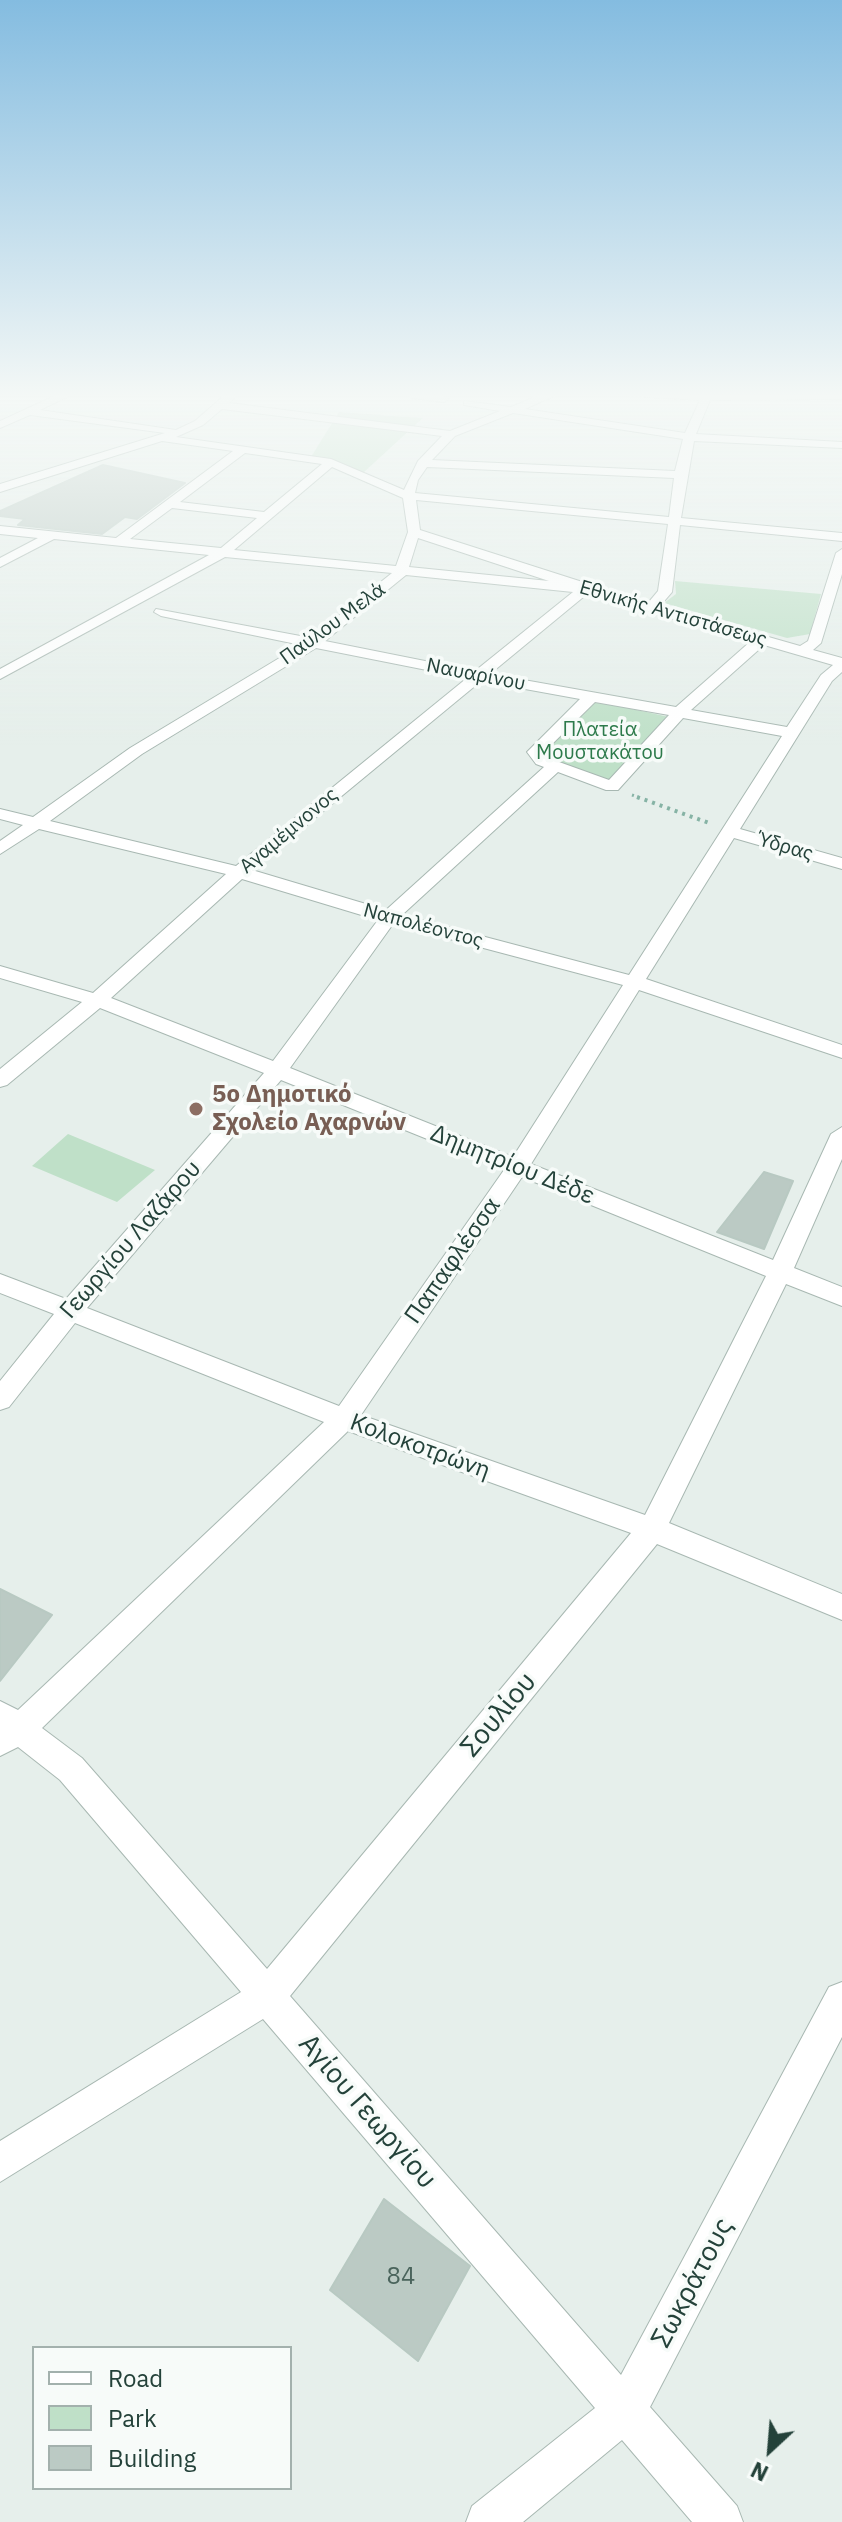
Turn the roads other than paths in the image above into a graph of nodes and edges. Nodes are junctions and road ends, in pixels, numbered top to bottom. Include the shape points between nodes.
1 (159, 511) edge
2 (224, 511) edge
3 (274, 511) edge
4 (411, 511) edge
5 (564, 511) edge
6 (675, 511) edge
7 (268, 516) junction
8 (673, 521) junction
9 (0, 530) edge
10 (414, 532) junction
11 (52, 535) junction
12 (842, 537) edge
13 (120, 541) junction
14 (224, 552) junction
15 (842, 553) edge
16 (0, 563) edge
17 (401, 572) junction
18 (585, 589) junction
19 (837, 590) edge
20 (651, 608) junction
21 (161, 612) dead end
22 (762, 639) junction
23 (313, 643) junction
24 (803, 651) junction
25 (0, 653) edge
26 (27, 661) junction
27 (842, 664) edge
28 (0, 675) edge
29 (477, 676) junction
30 (591, 697) junction
31 (679, 713) junction
32 (793, 733) junction
33 (555, 766) junction
34 (0, 814) edge
35 (35, 822) junction
36 (729, 831) junction
37 (0, 849) edge
38 (842, 864) edge
39 (239, 872) junction
40 (389, 917) junction
41 (0, 972) edge
42 (635, 982) junction
43 (97, 1000) junction
44 (842, 1052) edge
45 (276, 1072) junction
46 (0, 1080) edge
47 (842, 1134) edge
48 (517, 1168) junction
49 (780, 1272) junction
50 (0, 1283) edge
51 (842, 1297) edge
52 (71, 1310) junction
53 (0, 1400) edge
54 (344, 1419) junction
55 (652, 1529) junction
56 (842, 1607) edge
57 (7, 1728) edge
58 (267, 1996) junction
59 (842, 2000) edge
60 (0, 2163) edge
61 (625, 2411) junction
62 (488, 2522) edge
63 (721, 2522) edge

1 - 13 street
2 - 7 street
3 - 7 street
4 - 10 street, Παύλου Μελά
5 - 8 street
6 - 8 street
7 - 14 street
8 - 12 street
8 - 20 street via 665,592
9 - 11 street
10 - 17 street, Παύλου Μελά
10 - 18 street, Εθνικής Αντιστάσεως
11 - 13 street
11 - 16 street
13 - 14 street
14 - 17 street
14 - 26 street
15 - 19 street
17 - 18 street
17 - 23 street, Παύλου Μελά
18 - 20 street, Εθνικής Αντιστάσεως
18 - 29 street, Αγαμέμνονος
19 - 24 street via 814,643
20 - 22 street, Εθνικής Αντιστάσεως
21 - 23 street, Ναυαρίνου
22 - 24 street, Εθνικής Αντιστάσεως
22 - 31 street
23 - 29 street, Ναυαρίνου
23 - 35 street, Παύλου Μελά via 176,725
24 - 27 street, Εθνικής Αντιστάσεως
25 - 26 street
26 - 28 street
27 - 32 street, Παπαφλέσσα via 826,678
29 - 30 street, Ναυαρίνου
29 - 39 street, Αγαμέμνονος
30 - 31 street, Ναυαρίνου
30 - 33 street via 535,752
31 - 32 street, Ναυαρίνου
31 - 33 street via 612,787
32 - 36 street, Παπαφλέσσα
33 - 40 street, Γεωργίου Λαζάρου
34 - 35 street, Ναπολέοντος
35 - 37 street, Παύλου Μελά
35 - 39 street, Ναπολέοντος
36 - 38 street, Ύδρας
36 - 42 street, Παπαφλέσσα
39 - 40 street, Ναπολέοντος
39 - 43 street, Αγαμέμνονος
40 - 42 street, Ναπολέοντος
40 - 45 street, Γεωργίου Λαζάρου
41 - 43 street, Δημητρίου Δέδε
42 - 44 street, Ναπολέοντος
42 - 48 street, Παπαφλέσσα
43 - 45 street, Δημητρίου Δέδε
43 - 46 street, Αγαμέμνονος
45 - 48 street, Δημητρίου Δέδε
45 - 52 street, Γεωργίου Λαζάρου
47 - 49 street, Σουλίου
48 - 49 street, Δημητρίου Δέδε
48 - 54 street, Παπαφλέσσα
49 - 51 street, Δημητρίου Δέδε
49 - 55 street, Σουλίου
50 - 52 street, Κολοκοτρώνη
52 - 53 street, Γεωργίου Λαζάρου
52 - 54 street, Κολοκοτρώνη
54 - 55 street, Κολοκοτρώνη
54 - 57 street, Παπαφλέσσα
55 - 56 street, Κολοκοτρώνη
55 - 58 street, Σουλίου
57 - 58 street, Αγίου Γεωργίου via 71,1769
58 - 60 street, Σουλίου
58 - 61 street, Αγίου Γεωργίου
59 - 61 street, Σωκράτους
61 - 62 street, Σωκράτους
61 - 63 street, Αγίου Γεωργίου

